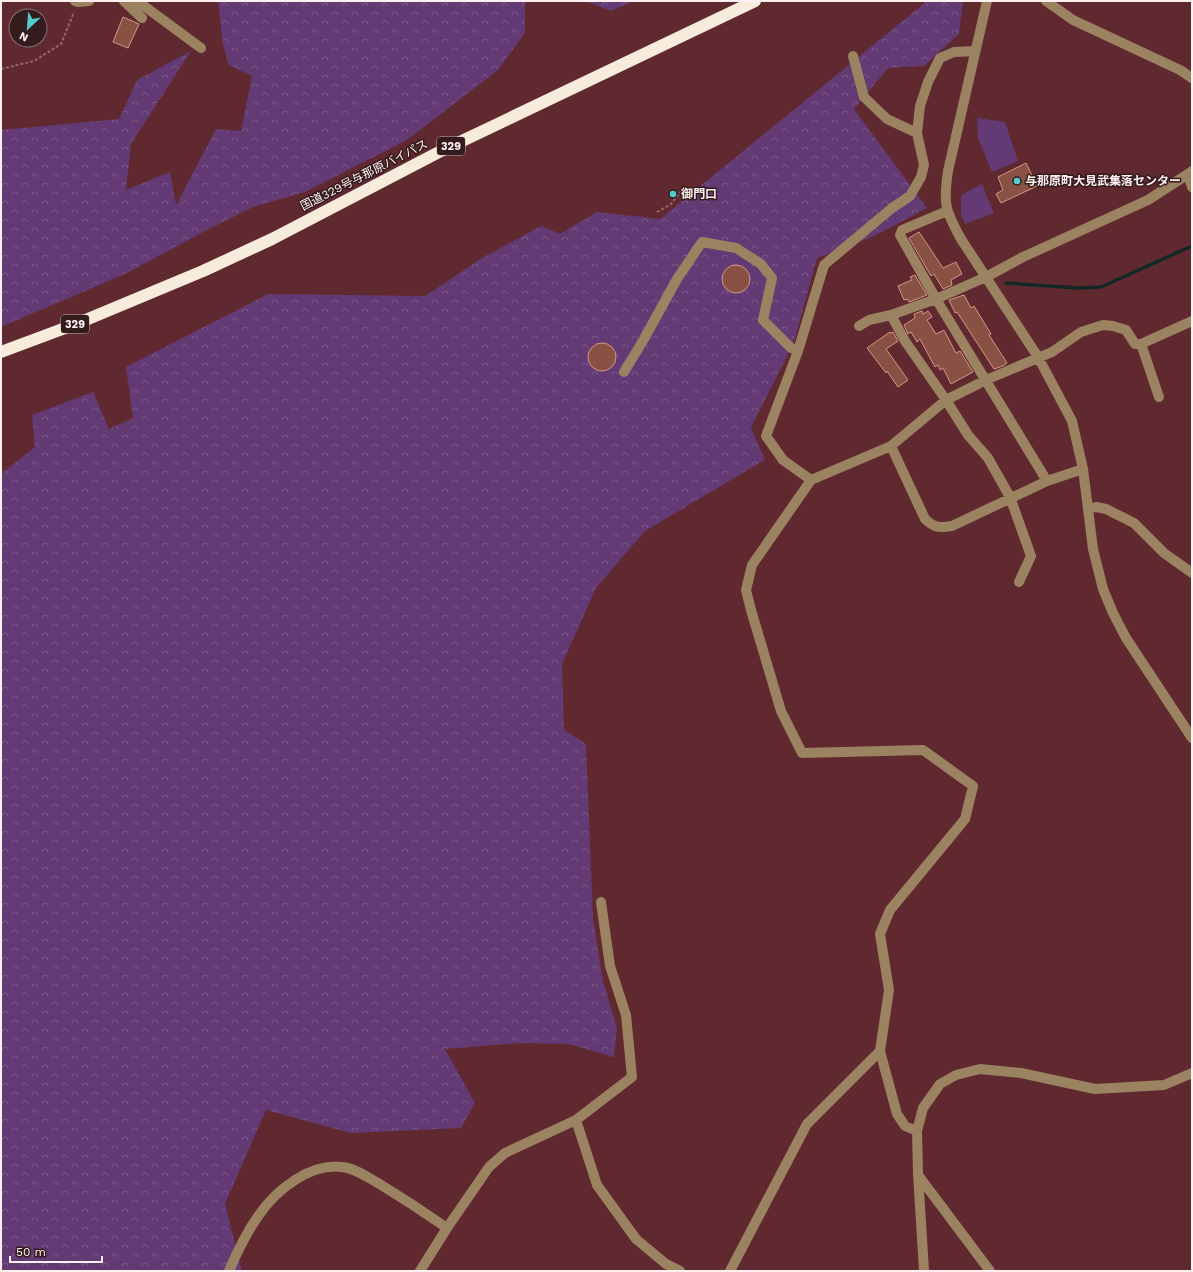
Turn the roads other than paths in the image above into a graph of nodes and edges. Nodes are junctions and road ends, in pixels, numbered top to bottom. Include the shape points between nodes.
1 (89, 1) edge
2 (124, 1) edge
3 (135, 1) edge
4 (755, 1) edge
5 (987, 1) edge
6 (1046, 1) edge
7 (76, 2) edge
8 (142, 18) dead end
9 (201, 48) dead end
10 (975, 51) junction
11 (853, 56) dead end
12 (1192, 78) edge
13 (917, 133) junction
14 (1190, 173) edge
15 (1192, 187) edge
16 (947, 211) junction
17 (986, 277) junction
18 (936, 300) junction
19 (891, 315) junction
20 (1192, 321) edge
21 (859, 326) dead end
22 (1141, 344) junction
23 (798, 351) junction
24 (1, 352) edge
25 (1038, 358) junction
26 (624, 372) dead end
27 (986, 380) junction
28 (1159, 397) dead end
29 (946, 400) junction
30 (891, 446) junction
31 (1083, 469) junction
32 (811, 480) junction
33 (1047, 481) junction
34 (1010, 497) junction
35 (1088, 509) junction
36 (1192, 573) edge
37 (1019, 582) dead end
38 (1192, 738) edge
39 (601, 902) dead end
40 (880, 1051) junction
41 (1192, 1072) edge
42 (576, 1120) junction
43 (917, 1131) junction
44 (918, 1174) junction
45 (447, 1228) junction
46 (229, 1271) edge
47 (420, 1271) edge
48 (680, 1271) edge
49 (730, 1271) edge
50 (924, 1271) edge
51 (990, 1271) edge

1 - 7 street
2 - 8 street
3 - 9 street
4 - 24 highway, 国道329号与那原バイパス / 329 via 441,151 272,239 148,294
5 - 10 street
6 - 12 street via 1073,20
10 - 13 street via 954,52 940,58 920,106
10 - 16 street via 948,172 945,192
11 - 13 street via 864,97 888,119
13 - 23 street via 924,166 921,177 910,196 824,265
14 - 15 street
14 - 17 street via 1148,200 1023,256
16 - 17 street via 961,239
16 - 18 street via 902,230 900,235
17 - 18 street
17 - 25 street
18 - 19 street
18 - 27 street
19 - 21 street via 869,320
19 - 29 street via 904,341
20 - 22 street
22 - 25 street via 1135,344 1126,330 1103,325 1081,332 1052,352
22 - 28 street
23 - 26 street via 791,348 763,320 772,278 761,264 736,248 702,242 677,279
23 - 32 street via 766,436 783,460
25 - 27 street
25 - 31 street via 1072,421
27 - 29 street
27 - 33 street
29 - 30 street
29 - 34 street via 968,435 988,458
30 - 32 street
30 - 34 street via 925,519 933,526 952,526
31 - 33 street
31 - 35 street
32 - 40 street via 752,565 746,590 781,711 802,753 923,750 973,786 965,819 890,910 880,934 889,990
33 - 34 street
34 - 37 street via 1031,556
35 - 36 street via 1106,509 1134,523 1164,553
35 - 38 street via 1093,549 1103,589 1113,613 1126,638
39 - 42 street via 610,966 626,1015 632,1077
40 - 43 street via 896,1114 905,1126
40 - 49 street via 807,1124
41 - 43 street via 1164,1085 1095,1089 1020,1073 980,1069 956,1075 940,1084 923,1108
42 - 45 street via 505,1153 489,1167
42 - 48 street via 597,1185 636,1240 666,1264
43 - 44 street
44 - 50 street
44 - 51 street
45 - 46 street via 358,1172 343,1167 315,1170 301,1177 272,1199 249,1230
45 - 47 street

